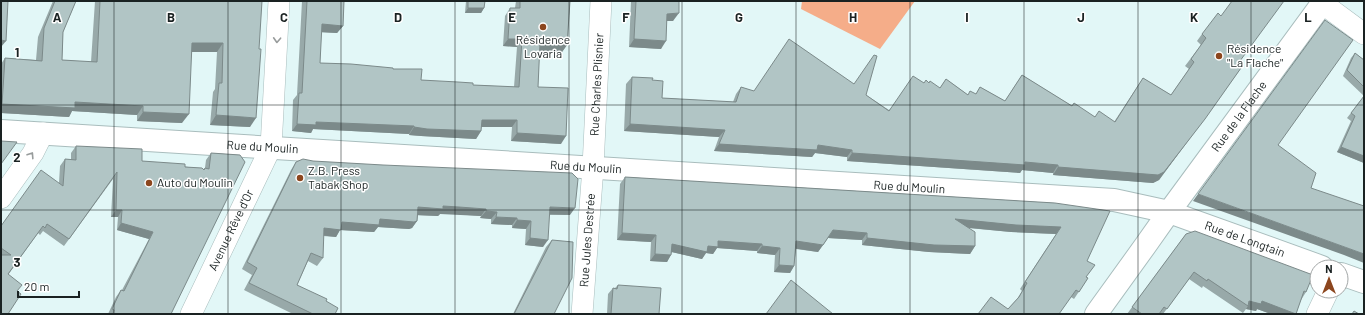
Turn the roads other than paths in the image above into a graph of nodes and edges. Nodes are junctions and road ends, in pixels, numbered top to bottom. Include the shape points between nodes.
1 (279, 1) edge
2 (601, 1) edge
3 (1323, 2) edge
4 (1364, 34) edge
5 (1, 131) edge
6 (43, 133) junction
7 (271, 147) junction
8 (593, 167) junction
9 (1, 198) edge
10 (1169, 212) junction
11 (1309, 262) edge
12 (1349, 277) edge
13 (1364, 282) edge
14 (1324, 299) edge
15 (191, 314) edge
16 (582, 314) edge
17 (1096, 314) edge
18 (1317, 314) edge

1 -> 7 street
2 - 8 street, Rue Charles Plisnier
3 - 4 street
3 - 10 street, Rue de la Flache
5 - 6 street, Rue du Moulin
6 - 7 street, Rue du Moulin
9 -> 6 street via 33,153
7 - 8 street, Rue du Moulin
7 - 15 street, Avenue Rêve d'Or
8 - 10 street, Rue du Moulin via 1114,200
8 - 16 street, Rue Jules Destrée
10 - 11 street, Rue de Longtain
10 - 17 street, Rue de la Flache
12 - 13 street
14 - 18 street

